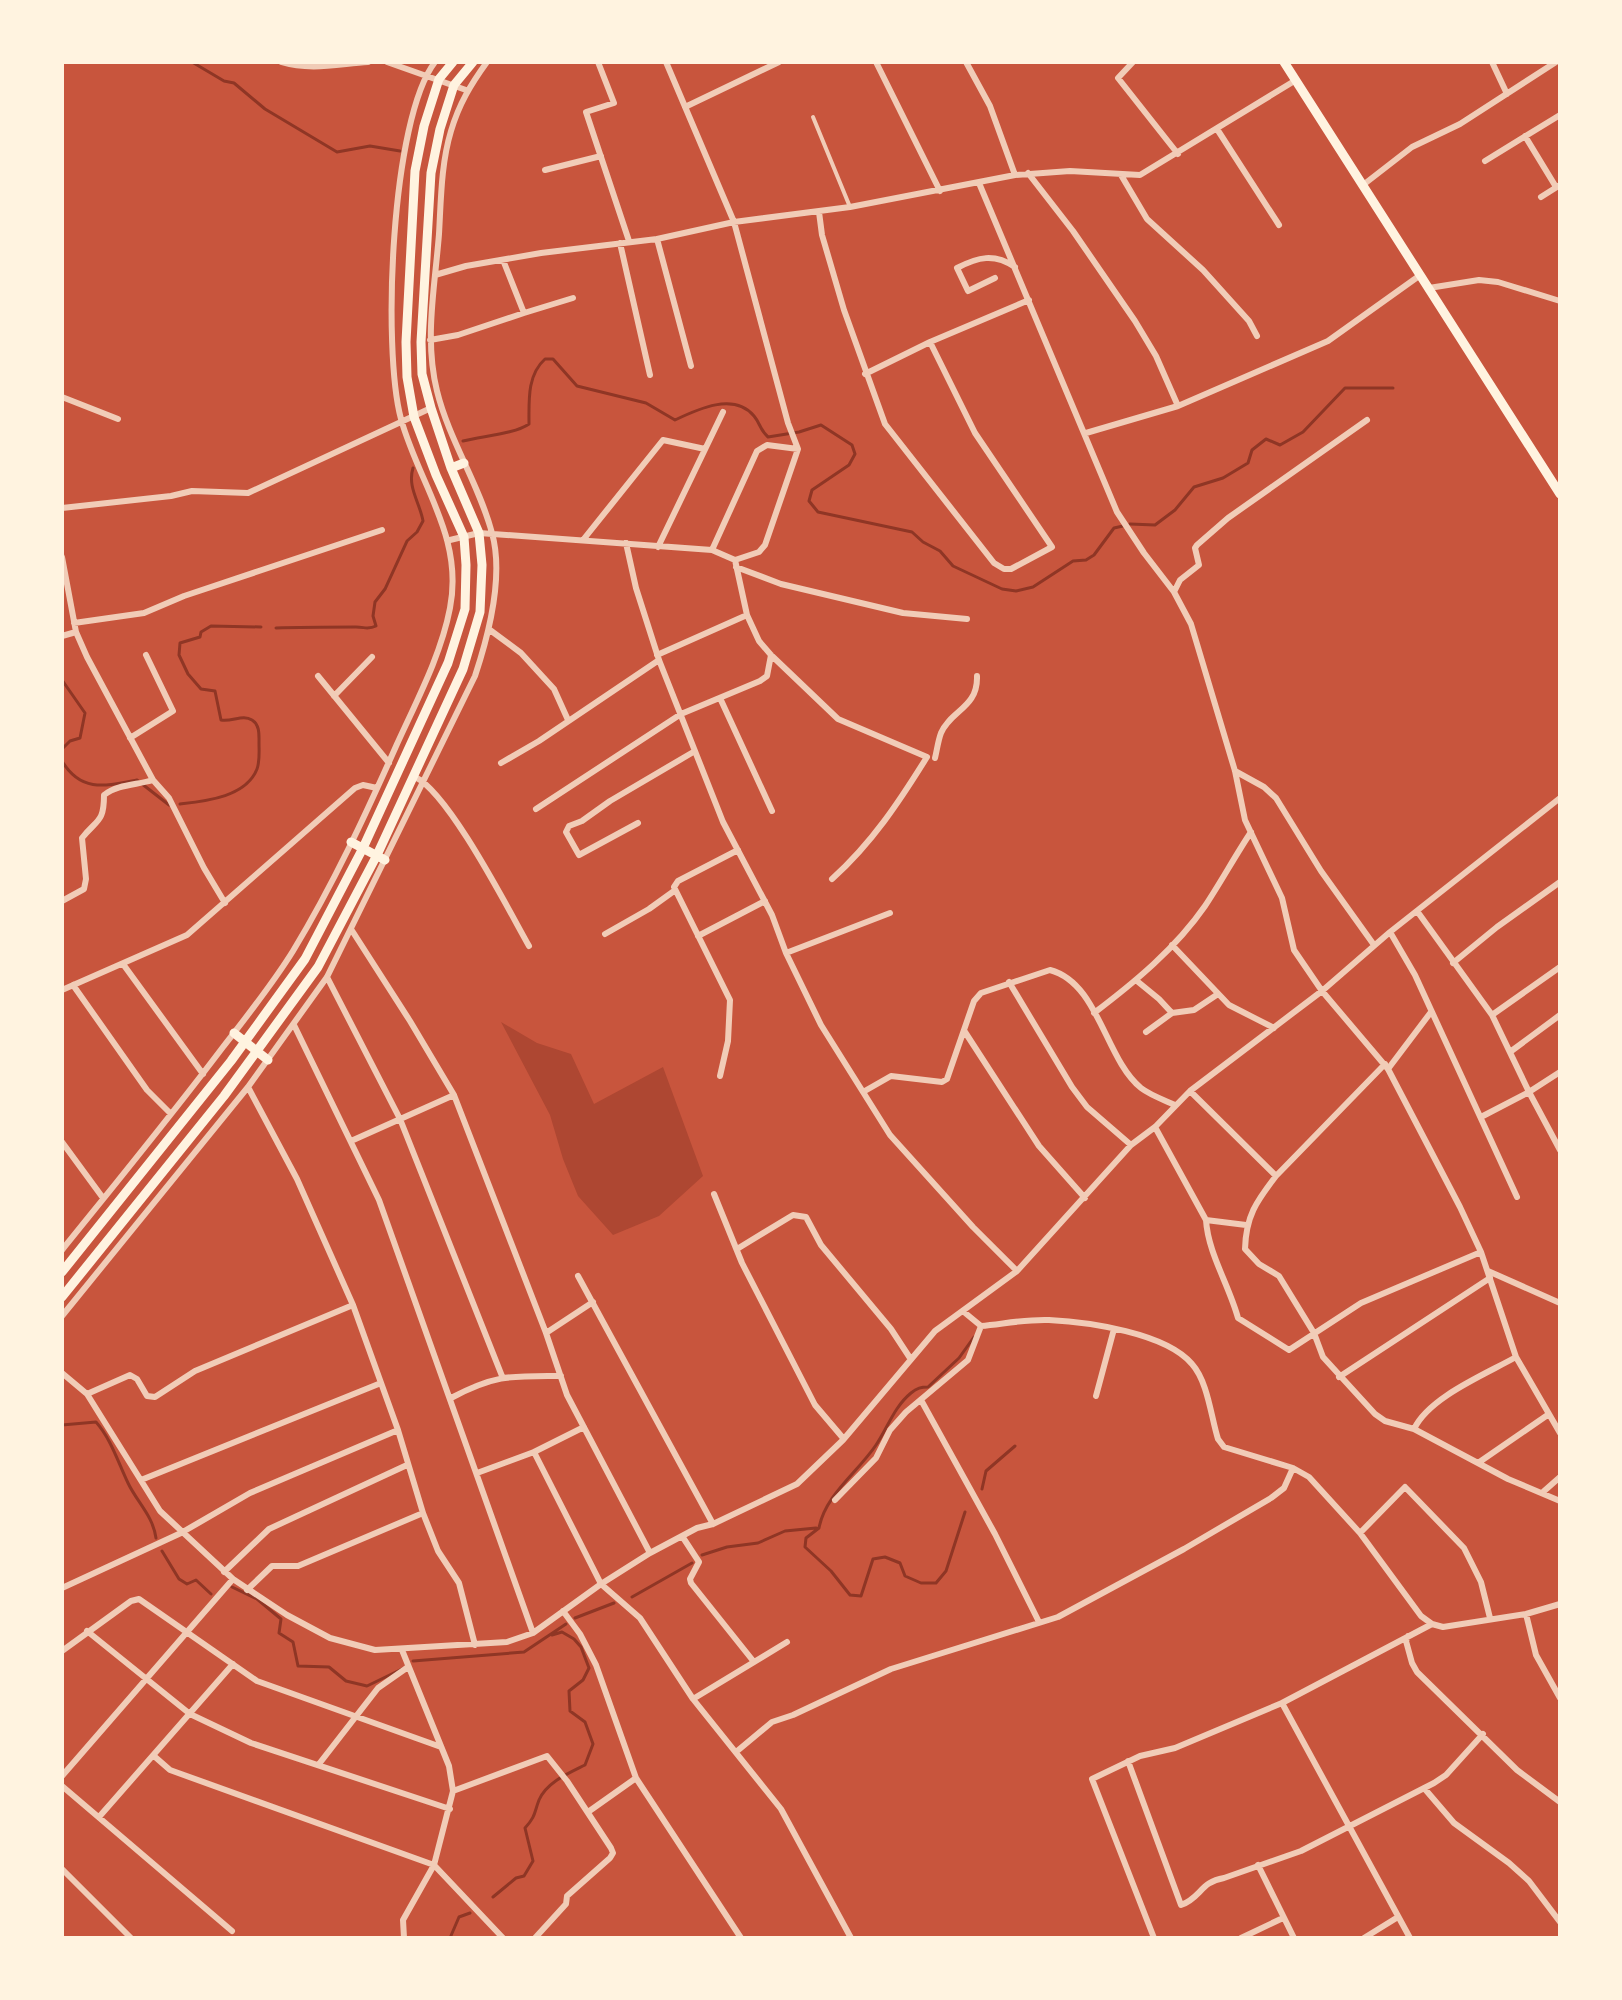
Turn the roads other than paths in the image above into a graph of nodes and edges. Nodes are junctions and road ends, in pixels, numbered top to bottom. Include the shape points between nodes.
1 (281, 62) edge
2 (368, 62) edge
3 (387, 62) edge
4 (435, 62) edge
5 (453, 62) edge
6 (473, 62) edge
7 (487, 62) edge
8 (598, 62) edge
9 (666, 62) edge
10 (779, 62) edge
11 (876, 62) edge
12 (966, 62) edge
13 (1133, 62) edge
14 (1284, 62) edge
15 (1492, 62) edge
16 (1556, 62) edge
17 (351, 63) edge
18 (318, 65) edge
19 (425, 74) junction
20 (439, 79) junction
21 (1296, 80) junction
22 (454, 85) junction
23 (466, 90) junction
24 (1507, 94) junction
25 (685, 107) junction
26 (813, 117) dead end
27 (1559, 117) edge
28 (1217, 129) junction
29 (1525, 136) junction
30 (1178, 154) junction
31 (601, 156) junction
32 (1485, 161) dead end
33 (545, 170) dead end
34 (1028, 173) junction
35 (1120, 174) junction
36 (1015, 175) junction
37 (979, 183) junction
38 (1363, 185) junction
39 (1558, 186) edge
40 (940, 191) junction
41 (1541, 197) dead end
42 (850, 207) junction
43 (819, 212) junction
44 (734, 222) junction
45 (1279, 225) dead end
46 (657, 239) junction
47 (629, 241) junction
48 (620, 243) junction
49 (503, 260) junction
50 (1016, 267) junction
51 (435, 275) junction
52 (1419, 276) junction
53 (995, 278) dead end
54 (1429, 288) junction
55 (573, 298) dead end
56 (1029, 300) junction
57 (1560, 301) edge
58 (524, 313) junction
59 (1257, 336) dead end
60 (430, 340) junction
61 (930, 342) junction
62 (691, 366) dead end
63 (865, 374) junction
64 (650, 375) dead end
65 (62, 397) edge
66 (1178, 406) junction
67 (431, 408) junction
68 (723, 412) dead end
69 (414, 417) junction
70 (118, 419) dead end
71 (1367, 420) dead end
72 (402, 423) junction
73 (1086, 433) junction
74 (705, 449) junction
75 (798, 449) junction
76 (464, 463) junction
77 (451, 468) junction
78 (1560, 494) edge
79 (62, 508) edge
80 (382, 530) dead end
81 (479, 533) junction
82 (493, 534) junction
83 (464, 537) junction
84 (450, 540) junction
85 (583, 540) junction
86 (626, 543) junction
87 (658, 547) junction
88 (712, 550) junction
89 (62, 557) edge
90 (735, 564) junction
91 (1174, 592) junction
92 (747, 615) junction
93 (967, 619) dead end
94 (74, 623) junction
95 (490, 630) junction
96 (76, 632) junction
97 (62, 636) edge
98 (146, 655) dead end
99 (771, 655) junction
100 (372, 657) dead end
101 (658, 657) junction
102 (318, 676) dead end
103 (977, 676) dead end
104 (334, 696) junction
105 (720, 698) junction
106 (681, 714) junction
107 (568, 720) junction
108 (130, 738) junction
109 (695, 751) junction
110 (935, 758) dead end
111 (389, 763) junction
112 (501, 763) dead end
113 (1235, 771) junction
114 (419, 779) junction
115 (146, 782) junction
116 (377, 788) junction
117 (1560, 798) edge
118 (536, 809) dead end
119 (772, 811) dead end
120 (638, 823) dead end
121 (1251, 832) junction
122 (351, 842) junction
123 (363, 848) junction
124 (738, 850) junction
125 (381, 858) junction
126 (832, 879) dead end
127 (1560, 882) edge
128 (674, 891) junction
129 (62, 901) edge
130 (765, 901) junction
131 (225, 903) junction
132 (1417, 911) junction
133 (890, 913) dead end
134 (351, 929) junction
135 (1390, 932) junction
136 (605, 934) dead end
137 (698, 936) junction
138 (1172, 945) junction
139 (1374, 945) junction
140 (529, 946) dead end
141 (786, 953) junction
142 (1453, 963) junction
143 (123, 964) junction
144 (1560, 967) edge
145 (327, 977) junction
146 (1137, 981) junction
147 (1009, 982) junction
148 (73, 985) junction
149 (62, 990) edge
150 (1322, 991) junction
151 (1218, 994) junction
152 (1431, 1012) junction
153 (1094, 1013) junction
154 (1172, 1013) junction
155 (1492, 1015) junction
156 (1560, 1015) edge
157 (294, 1025) junction
158 (1274, 1028) junction
159 (965, 1032) junction
160 (1146, 1032) dead end
161 (234, 1033) junction
162 (245, 1042) junction
163 (258, 1051) junction
164 (1510, 1052) junction
165 (268, 1060) junction
166 (1387, 1067) junction
167 (1560, 1072) edge
168 (203, 1074) junction
169 (720, 1076) dead end
170 (248, 1087) junction
171 (1190, 1091) junction
172 (863, 1092) junction
173 (1529, 1092) junction
174 (454, 1095) junction
175 (1175, 1105) junction
176 (171, 1114) junction
177 (1481, 1117) junction
178 (400, 1119) junction
179 (1155, 1127) junction
180 (351, 1141) junction
181 (62, 1142) edge
182 (1131, 1145) junction
183 (1560, 1150) edge
184 (1276, 1176) junction
185 (714, 1194) dead end
186 (1517, 1197) dead end
187 (103, 1198) junction
188 (1085, 1198) junction
189 (1206, 1220) junction
190 (1246, 1225) junction
191 (737, 1249) junction
192 (62, 1250) edge
193 (1481, 1252) junction
194 (1017, 1271) junction
195 (62, 1272) edge
196 (1489, 1274) junction
197 (578, 1276) dead end
198 (62, 1297) edge
199 (1559, 1301) edge
200 (593, 1302) junction
201 (353, 1305) junction
202 (964, 1312) junction
203 (62, 1316) edge
204 (981, 1326) junction
205 (1114, 1329) junction
206 (546, 1333) junction
207 (1314, 1333) junction
208 (1516, 1357) junction
209 (910, 1358) junction
210 (62, 1373) edge
211 (502, 1376) junction
212 (561, 1376) junction
213 (1339, 1377) junction
214 (381, 1383) junction
215 (87, 1394) junction
216 (1096, 1396) dead end
217 (451, 1398) junction
218 (921, 1400) junction
219 (1549, 1414) junction
220 (584, 1427) junction
221 (1414, 1429) junction
222 (398, 1430) junction
223 (1560, 1433) edge
224 (843, 1438) junction
225 (534, 1452) junction
226 (1478, 1463) junction
227 (407, 1465) junction
228 (1293, 1468) junction
229 (477, 1473) junction
230 (1560, 1477) edge
231 (141, 1480) junction
232 (1543, 1492) junction
233 (835, 1500) dead end
234 (1560, 1501) edge
235 (423, 1513) junction
236 (713, 1524) junction
237 (181, 1533) junction
238 (1360, 1533) junction
239 (682, 1536) junction
240 (650, 1553) junction
241 (224, 1572) junction
242 (233, 1579) junction
243 (601, 1584) junction
244 (62, 1588) edge
245 (247, 1590) junction
246 (1560, 1604) edge
247 (563, 1611) junction
248 (1526, 1614) junction
249 (1490, 1618) junction
250 (1039, 1622) junction
251 (1432, 1624) junction
252 (87, 1631) junction
253 (187, 1631) junction
254 (533, 1633) junction
255 (1408, 1636) junction
256 (787, 1642) dead end
257 (475, 1645) junction
258 (402, 1650) junction
259 (62, 1651) edge
260 (754, 1662) junction
261 (233, 1664) junction
262 (408, 1667) junction
263 (146, 1679) junction
264 (1560, 1698) edge
265 (693, 1699) junction
266 (1282, 1703) junction
267 (190, 1714) junction
268 (354, 1717) junction
269 (1483, 1734) junction
270 (441, 1747) junction
271 (736, 1752) junction
272 (154, 1756) junction
273 (1128, 1761) junction
274 (319, 1764) junction
275 (62, 1776) edge
276 (636, 1778) junction
277 (62, 1786) edge
278 (1424, 1788) junction
279 (453, 1791) junction
280 (1560, 1802) edge
281 (450, 1809) junction
282 (588, 1812) junction
283 (99, 1817) junction
284 (1350, 1824) junction
285 (434, 1865) junction
286 (1258, 1865) junction
287 (62, 1869) edge
288 (1398, 1917) junction
289 (1283, 1918) junction
290 (1560, 1922) edge
291 (232, 1931) dead end
292 (131, 1938) edge
293 (404, 1938) edge
294 (503, 1938) edge
295 (535, 1938) edge
296 (741, 1938) edge
297 (851, 1938) edge
298 (1154, 1938) edge
299 (1241, 1938) edge
300 (1294, 1938) edge
301 (1364, 1938) edge
302 (1410, 1938) edge

1 - 18 street
2 - 17 street
3 - 19 street
4 - 19 street
5 - 20 main road
6 - 22 main road
7 - 23 street
8 - 31 street via 614,103 586,112
9 - 25 street
10 - 25 street
11 - 40 street
12 - 36 street via 990,106
13 - 30 street via 1118,78
14 - 21 main road
15 - 24 street
16 - 24 street
17 - 18 street
19 - 20 street
19 - 72 street via 402,170 392,278 394,379
20 - 22 street
20 - 69 main road via 415,171 406,342
21 - 28 street
21 - 38 main road
22 - 23 street
22 - 67 main road via 431,173 421,342
23 - 51 street via 449,135
24 - 38 street via 1412,147
25 - 44 street
26 - 42 street
27 - 29 street
28 - 30 street
28 - 45 street
29 - 32 street
29 - 39 street
30 - 35 street via 1140,175
31 - 33 street
31 - 47 street
34 - 35 street
34 - 36 street
34 - 66 street via 1135,321
35 - 59 street via 1147,219 1203,270
36 - 37 street
37 - 40 street
37 - 50 street
38 - 52 main road
39 - 41 street
40 - 42 street
42 - 43 street
43 - 44 street
43 - 63 street
44 - 46 street
44 - 75 street
46 - 47 street
46 - 62 street
47 - 48 street
48 - 49 street
48 - 64 street
49 - 51 street
49 - 58 street
50 - 53 street via 991,256 957,268 968,291
50 - 56 street
51 - 60 street
52 - 54 main road
52 - 66 street via 1328,341
54 - 57 street via 1479,280
54 - 78 main road
55 - 58 street
56 - 61 street
56 - 73 street
58 - 60 street
60 - 76 street via 441,406
61 - 63 street
61 - 63 street via 975,433 1052,547 1011,569 994,563 900,445 885,424
65 - 70 street
66 - 73 street
67 - 69 street
67 - 77 main road
68 - 74 street
69 - 72 street
69 - 83 main road
71 - 91 street via 1197,545 1199,565
72 - 79 street via 248,493 192,491
72 - 84 street
73 - 91 street via 1117,512
74 - 85 street via 669,440 659,443
74 - 87 street
75 - 88 street via 767,445 757,451
75 - 90 street via 765,545
76 - 77 main road
76 - 82 street
77 - 81 main road
80 - 94 street via 144,613
81 - 82 street
81 - 83 street
81 - 114 main road via 480,612
82 - 85 street
82 - 95 street
83 - 84 street
83 - 123 main road via 465,609 448,663
84 - 111 street via 451,607
85 - 86 street
86 - 87 street
86 - 101 street
87 - 88 street
88 - 90 street
89 - 94 street
90 - 92 street
90 - 93 street via 781,584 903,613
91 - 113 street via 1191,624
92 - 99 street
92 - 101 street
94 - 96 street
95 - 107 street via 521,653 554,689
95 - 114 street via 475,676
96 - 97 street
96 - 108 street
98 - 108 street via 173,711
99 - 105 street via 764,679
99 - 126 street via 838,719 927,757 887,821
100 - 104 street
101 - 106 street
101 - 107 street
102 - 104 street
103 - 110 street via 968,705 941,731
104 - 111 street
105 - 106 street
105 - 119 street
106 - 109 street
106 - 118 street
107 - 112 street
108 - 115 street
109 - 120 street via 566,832 579,855
109 - 124 street
111 - 116 street
113 - 121 street
113 - 139 street via 1276,798
114 - 125 main road
114 - 140 street via 441,801 479,858
115 - 129 street via 104,795 98,823 82,838 84,889
115 - 131 street via 169,798
116 - 122 street
116 - 131 street via 355,788
117 - 132 street
121 - 138 street via 1204,907
121 - 150 street via 1282,898 1294,950
122 - 123 main road
122 - 161 street via 293,952
123 - 125 main road
123 - 162 main road via 305,959
124 - 128 street via 678,881
124 - 130 street
125 - 134 street
125 - 163 main road via 318,967
127 - 142 street
128 - 136 street
128 - 137 street
130 - 137 street
130 - 141 street
131 - 143 street via 187,935
132 - 135 street
132 - 142 street
133 - 141 street
134 - 145 street
134 - 174 street
135 - 139 street
135 - 152 street
137 - 169 street via 730,1000
138 - 146 street
138 - 151 street
139 - 150 street
141 - 172 street via 821,1025
142 - 155 street
143 - 148 street
143 - 168 street
144 - 155 street
145 - 157 street
145 - 178 street
146 - 153 street
146 - 154 street
147 - 153 street via 1050,970 1060,973
147 - 159 street via 981,993
147 - 182 street via 1072,1087
148 - 149 street
148 - 176 street via 147,1090
150 - 158 street
150 - 166 street
151 - 154 street via 1194,1010
151 - 158 street
152 - 166 street
152 - 177 street
153 - 175 street via 1140,1087
154 - 160 street
155 - 164 street
156 - 164 street
157 - 165 street
157 - 180 street
158 - 171 street
159 - 172 street via 942,1082 891,1076
159 - 188 street via 1039,1146
161 - 162 main road
161 - 168 street
162 - 163 main road
162 - 195 main road
163 - 165 main road
163 - 198 main road
164 - 173 street
165 - 170 street
166 - 184 street
166 - 193 street
167 - 173 street
168 - 176 street
170 - 201 street
170 - 203 street
171 - 175 street
171 - 184 street
172 - 194 street via 899,1145
173 - 177 street
173 - 183 street
174 - 178 street
174 - 206 street
175 - 179 street
176 - 187 street
177 - 186 street
178 - 180 street
178 - 211 street
179 - 182 street
179 - 189 street
180 - 217 street via 379,1200
181 - 187 street
182 - 188 street
184 - 190 street
185 - 191 street
187 - 192 street
188 - 194 street
189 - 190 street
189 - 207 street via 1238,1318 1289,1350
190 - 207 street via 1245,1249 1279,1276
191 - 209 street via 793,1215 806,1217 821,1245
191 - 224 street via 815,1405
193 - 196 street
193 - 207 street via 1361,1303
194 - 202 street
196 - 199 street
196 - 208 street
196 - 213 street
197 - 200 street
200 - 206 street
200 - 236 street
201 - 214 street
201 - 215 street via 195,1371 155,1397 147,1396 130,1375
202 - 204 street
202 - 209 street via 935,1331
204 - 205 street via 1048,1320
204 - 218 street via 968,1360
205 - 216 street
205 - 228 street via 1175,1349 1192,1364 1224,1447
206 - 212 street
207 - 213 street via 1323,1357
208 - 219 street
208 - 221 street via 1434,1405
209 - 224 street
210 - 215 street
211 - 212 street
211 - 217 street
212 - 220 street
213 - 221 street via 1385,1421
214 - 222 street
214 - 231 street
215 - 231 street
217 - 229 street
218 - 233 street
218 - 250 street
219 - 223 street
219 - 226 street
220 - 225 street
220 - 240 street
221 - 226 street
222 - 227 street
222 - 237 street via 250,1493
224 - 236 street via 797,1484
225 - 229 street
225 - 243 street
226 - 232 street
227 - 235 street
227 - 241 street via 269,1529
228 - 238 street via 1309,1477
228 - 250 street via 1284,1488 1271,1498 1058,1617
229 - 254 street
230 - 232 street
231 - 237 street
232 - 234 street
235 - 245 street via 298,1566 272,1566
235 - 257 street via 438,1551 459,1583
236 - 239 street
237 - 241 street
237 - 244 street
238 - 249 street via 1405,1487 1464,1548 1481,1582
238 - 251 street
239 - 240 street
239 - 260 street via 699,1562 691,1583
240 - 243 street
241 - 242 street
242 - 245 street
242 - 253 street
243 - 247 street
243 - 265 street via 640,1618
245 - 258 street via 330,1638 375,1650
246 - 248 street
247 - 254 street
247 - 276 street via 596,1665
248 - 249 street
248 - 264 street via 1536,1655
249 - 251 street via 1443,1627
250 - 271 street via 891,1669 772,1722
251 - 255 street
252 - 253 street via 139,1599
252 - 259 street
252 - 263 street
253 - 261 street
253 - 263 street
254 - 257 street
255 - 266 street
255 - 269 street via 1417,1672
256 - 260 street
257 - 258 street
258 - 262 street
260 - 265 street
261 - 267 street
261 - 268 street via 257,1681
262 - 268 street via 378,1688
262 - 270 street
263 - 267 street
263 - 275 street
265 - 271 street
266 - 273 street via 1175,1748
266 - 284 street
267 - 272 street
267 - 274 street via 251,1743
268 - 270 street
268 - 274 street
269 - 278 street via 1446,1775
269 - 280 street via 1517,1770
270 - 279 street
271 - 297 street via 781,1809
272 - 283 street
272 - 285 street via 170,1770
273 - 286 street via 1181,1905 1211,1880
273 - 298 street via 1092,1779
274 - 281 street
276 - 282 street
276 - 296 street
277 - 283 street
278 - 284 street
278 - 290 street via 1454,1823 1529,1881
279 - 281 street
279 - 282 street via 551,1758
281 - 285 street
282 - 295 street via 613,1853 567,1896 566,1904
283 - 291 street
284 - 286 street via 1301,1851
284 - 288 street
285 - 293 street via 403,1920
285 - 294 street
286 - 289 street
287 - 292 street
288 - 301 street
288 - 302 street
289 - 299 street
289 - 300 street

